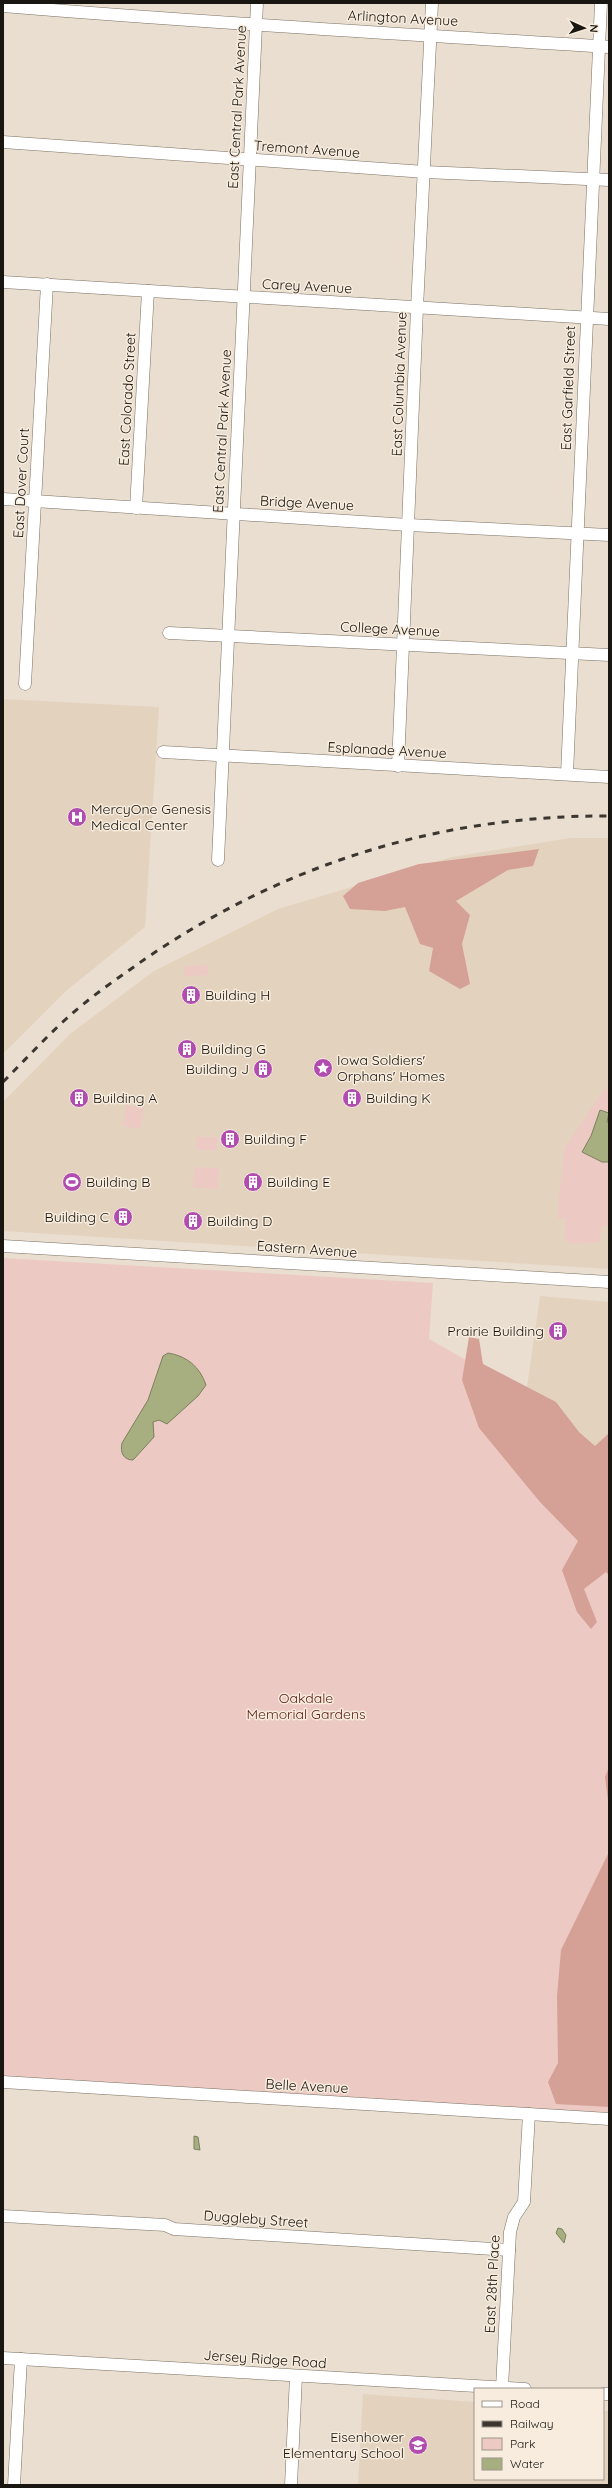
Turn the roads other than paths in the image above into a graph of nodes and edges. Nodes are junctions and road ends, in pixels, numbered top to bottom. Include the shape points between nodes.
1 (257, 3) edge
2 (432, 3) edge
3 (601, 3) edge
4 (3, 6) edge
5 (256, 26) junction
6 (431, 34) junction
7 (604, 47) edge
8 (3, 142) edge
9 (250, 160) junction
10 (425, 172) junction
11 (592, 179) junction
12 (609, 180) edge
13 (3, 282) edge
14 (47, 284) junction
15 (148, 291) junction
16 (243, 297) junction
17 (417, 308) junction
18 (586, 318) junction
19 (609, 319) edge
20 (3, 499) edge
21 (35, 501) junction
22 (136, 508) junction
23 (234, 514) junction
24 (409, 524) junction
25 (577, 533) junction
26 (609, 535) edge
27 (169, 633) dead end
28 (228, 636) junction
29 (404, 645) junction
30 (572, 653) junction
31 (609, 655) edge
32 (25, 684) dead end
33 (163, 752) dead end
34 (222, 756) junction
35 (398, 766) junction
36 (567, 774) junction
37 (609, 777) edge
38 (218, 860) dead end
39 (3, 1246) edge
40 (609, 1282) edge
41 (3, 2082) edge
42 (529, 2114) junction
43 (609, 2119) edge
44 (3, 2216) edge
45 (508, 2250) junction
46 (3, 2358) edge
47 (21, 2359) junction
48 (296, 2376) junction
49 (502, 2388) joint
50 (14, 2485) edge
51 (291, 2485) edge

1 - 5 street, East Central Park Avenue
2 - 6 street, East Columbia Avenue
3 - 7 street, East Garfield Street
4 - 5 street, Arlington Avenue
5 - 6 street, Arlington Avenue
5 - 9 street, East Central Park Avenue
6 - 7 street, Arlington Avenue
6 - 10 street, East Columbia Avenue
7 - 11 street, East Garfield Street
8 - 9 street, Tremont Avenue
9 - 10 street, Tremont Avenue
9 - 16 street, East Central Park Avenue
10 - 11 street, Tremont Avenue
10 - 17 street, East Columbia Avenue
11 - 12 street, Tremont Avenue
11 - 18 street, East Garfield Street
13 - 14 street, Carey Avenue
14 - 15 street, Carey Avenue
14 - 21 street, East Dover Court
15 - 16 street, Carey Avenue
15 - 22 street, East Colorado Street
16 - 17 street, Carey Avenue
16 - 23 street, East Central Park Avenue
17 - 18 street, Carey Avenue
17 - 24 street, East Columbia Avenue
18 - 19 street, Carey Avenue
18 - 25 street, East Garfield Street
20 - 21 street, Bridge Avenue
21 - 22 street, Bridge Avenue
21 - 32 street, East Dover Court
22 - 23 street, Bridge Avenue
23 - 24 street, Bridge Avenue
23 - 28 street, East Central Park Avenue
24 - 25 street, Bridge Avenue
24 - 29 street, East Columbia Avenue
25 - 26 street, Bridge Avenue
25 - 30 street, East Garfield Street
27 - 28 street, College Avenue
28 - 29 street, College Avenue
28 - 34 street, East Central Park Avenue
29 - 30 street, College Avenue
29 - 35 street, East Columbia Avenue
30 - 31 street, College Avenue
30 - 36 street, East Garfield Street
33 - 34 street, Esplanade Avenue
34 - 35 street, Esplanade Avenue
34 - 38 street, East Central Park Avenue
35 - 36 street, Esplanade Avenue
36 - 37 street, Esplanade Avenue
39 - 40 street, Eastern Avenue
41 - 42 street, Belle Avenue
42 - 43 street, Belle Avenue
42 - 45 street, East 28th Place via 524,2202 514,2217
44 - 45 street, Duggleby Street
45 - 49 street, East 28th Place
46 - 47 street, Jersey Ridge Road
47 - 48 street, Jersey Ridge Road
47 - 50 street
48 - 49 street, Jersey Ridge Road
48 - 51 street

